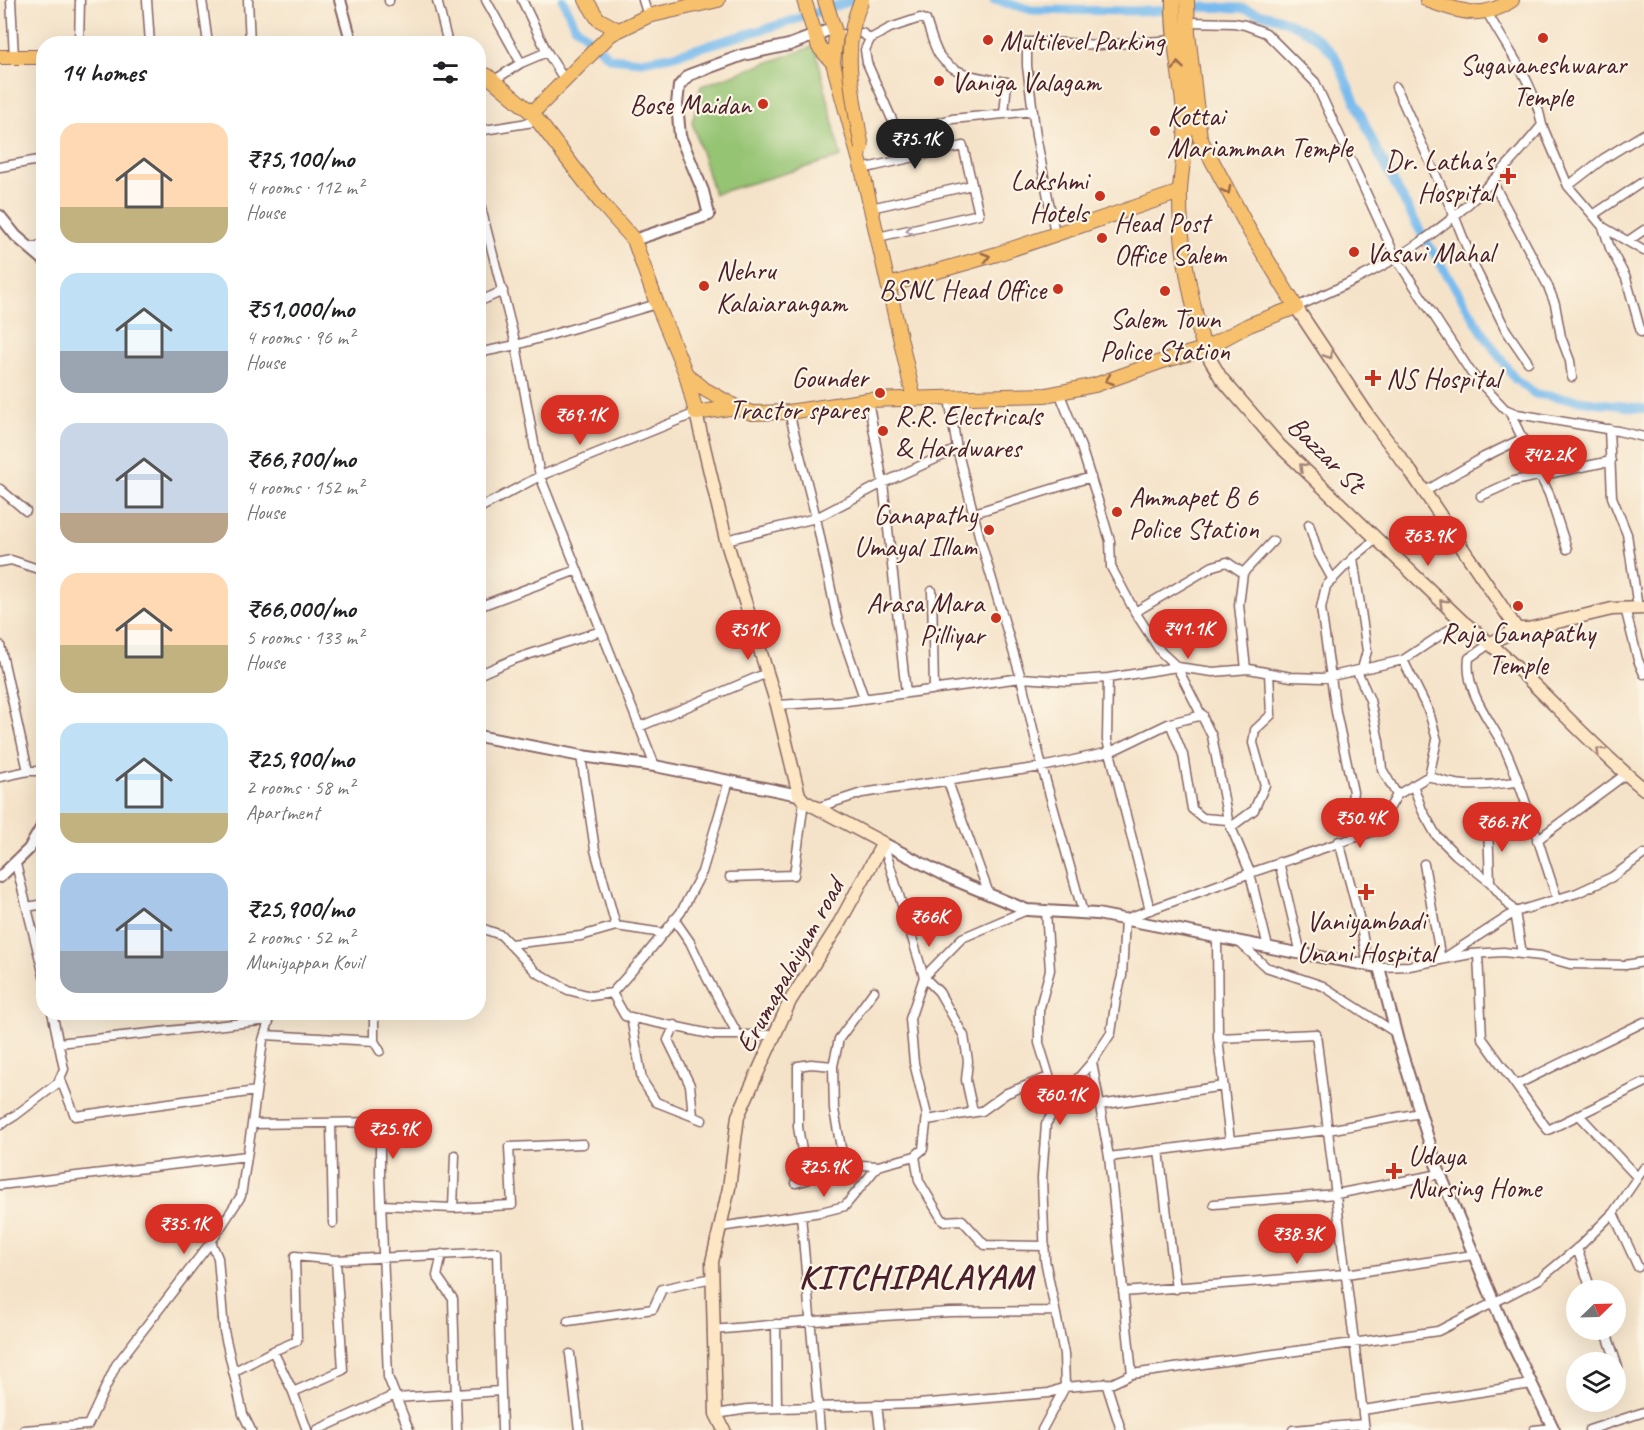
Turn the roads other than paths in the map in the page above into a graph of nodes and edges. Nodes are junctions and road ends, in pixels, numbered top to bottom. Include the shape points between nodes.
1 (11, 0) edge
2 (80, 0) edge
3 (147, 0) edge
4 (202, 0) edge
5 (248, 0) edge
6 (340, 0) edge
7 (437, 0) edge
8 (486, 0) edge
9 (522, 0) edge
10 (586, 0) edge
11 (643, 0) edge
12 (718, 0) edge
13 (804, 0) edge
14 (825, 0) edge
15 (862, 0) edge
16 (1173, 0) edge
17 (1187, 0) edge
18 (1427, 0) edge
19 (1501, 0) edge
20 (1512, 0) edge
21 (1485, 13) junction
22 (648, 16) junction
23 (834, 28) junction
24 (614, 32) junction
25 (1181, 32) junction
26 (814, 33) junction
27 (79, 36) edge
28 (149, 36) edge
29 (207, 36) edge
30 (250, 36) edge
31 (350, 36) edge
32 (446, 36) edge
33 (870, 39) junction
34 (547, 52) junction
35 (7, 57) edge
36 (36, 57) edge
37 (521, 63) junction
38 (833, 63) junction
39 (486, 75) edge
40 (564, 80) junction
41 (493, 81) junction
42 (1396, 87) dead end
43 (1033, 111) junction
44 (1004, 114) junction
45 (536, 117) junction
46 (1542, 125) junction
47 (486, 129) edge
48 (1644, 134) edge
49 (1193, 139) junction
50 (862, 148) dead end
51 (36, 160) edge
52 (0, 167) edge
53 (862, 169) junction
54 (1644, 181) edge
55 (1492, 182) junction
56 (972, 185) junction
57 (1568, 186) junction
58 (1180, 192) junction
59 (871, 208) junction
60 (1454, 215) junction
61 (1593, 215) junction
62 (0, 217) edge
63 (486, 226) edge
64 (1603, 227) junction
65 (1644, 230) edge
66 (1055, 233) junction
67 (878, 237) junction
68 (634, 240) junction
69 (1628, 241) junction
70 (36, 246) edge
71 (30, 248) junction
72 (1644, 251) edge
73 (36, 253) edge
74 (1396, 258) junction
75 (890, 285) junction
76 (503, 291) junction
77 (486, 298) edge
78 (657, 304) junction
79 (1296, 307) junction
80 (1641, 332) dead end
81 (516, 345) junction
82 (1204, 350) junction
83 (486, 351) edge
84 (1528, 362) dead end
85 (686, 374) junction
86 (1572, 377) dead end
87 (1059, 392) junction
88 (949, 398) junction
89 (914, 399) junction
90 (868, 400) junction
91 (736, 407) junction
92 (1509, 411) junction
93 (789, 412) junction
94 (696, 413) junction
95 (1609, 429) junction
96 (1644, 437) edge
97 (1523, 438) junction
98 (957, 449) junction
99 (1611, 461) junction
100 (1540, 474) junction
101 (540, 476) junction
102 (1091, 477) junction
103 (883, 483) junction
104 (0, 489) edge
105 (1424, 492) junction
106 (1481, 496) dead end
107 (486, 505) edge
108 (26, 511) dead end
109 (974, 513) junction
110 (816, 518) junction
111 (1309, 524) dead end
112 (1377, 539) junction
113 (726, 540) junction
114 (1273, 541) dead end
115 (1567, 549) dead end
116 (1353, 558) junction
117 (0, 561) edge
118 (36, 568) edge
119 (577, 570) junction
120 (1243, 573) junction
121 (1333, 579) junction
122 (932, 591) dead end
123 (486, 605) edge
124 (1636, 608) edge
125 (1135, 612) junction
126 (1462, 621) junction
127 (1517, 628) junction
128 (601, 631) junction
129 (1491, 643) junction
130 (1, 651) edge
131 (1403, 660) junction
132 (1177, 667) junction
133 (1246, 669) junction
134 (1360, 670) junction
135 (486, 671) edge
136 (767, 673) junction
137 (1269, 673) junction
138 (1644, 674) edge
139 (1332, 676) junction
140 (1021, 678) junction
141 (1108, 678) junction
142 (934, 689) junction
143 (906, 693) junction
144 (864, 698) junction
145 (777, 705) junction
146 (1203, 715) junction
147 (1170, 723) junction
148 (639, 727) junction
149 (486, 738) edge
150 (1110, 752) junction
151 (581, 756) junction
152 (655, 766) junction
153 (1042, 767) junction
154 (28, 771) junction
155 (36, 771) edge
156 (1626, 774) junction
157 (1429, 776) junction
158 (0, 777) edge
159 (729, 782) junction
160 (948, 782) junction
161 (1517, 782) junction
162 (1413, 786) junction
163 (1644, 789) edge
164 (1397, 795) junction
165 (801, 798) junction
166 (816, 808) junction
167 (1229, 824) junction
168 (1488, 825) dead end
169 (1354, 837) junction
170 (36, 838) edge
171 (1537, 840) junction
172 (1339, 841) junction
173 (883, 843) junction
174 (1644, 854) edge
175 (1279, 862) junction
176 (16, 864) junction
177 (1424, 864) dead end
178 (1250, 873) junction
179 (0, 877) edge
180 (730, 877) dead end
181 (1490, 882) junction
182 (988, 894) junction
183 (1557, 898) junction
184 (36, 905) edge
185 (27, 907) junction
186 (1027, 910) junction
187 (1150, 910) junction
188 (1046, 911) junction
189 (1515, 912) junction
190 (1083, 913) junction
191 (1125, 919) junction
192 (674, 920) junction
193 (616, 926) junction
194 (486, 930) edge
195 (663, 933) junction
196 (1217, 936) junction
197 (1237, 941) junction
198 (510, 944) junction
199 (36, 945) edge
200 (1268, 947) junction
201 (1301, 954) junction
202 (1479, 954) junction
203 (1522, 954) junction
204 (1441, 960) junction
205 (1644, 962) edge
206 (1373, 966) junction
207 (924, 978) junction
208 (874, 991) dead end
209 (612, 993) junction
210 (631, 1017) junction
211 (54, 1020) edge
212 (237, 1020) edge
213 (269, 1020) edge
214 (374, 1020) edge
215 (1644, 1022) edge
216 (675, 1025) junction
217 (1396, 1033) junction
218 (265, 1035) junction
219 (738, 1035) junction
220 (776, 1035) junction
221 (1218, 1038) junction
222 (374, 1041) junction
223 (58, 1042) junction
224 (380, 1051) dead end
225 (1092, 1062) junction
226 (833, 1066) junction
227 (1049, 1077) junction
228 (60, 1078) junction
229 (1644, 1083) edge
230 (1516, 1085) junction
231 (1223, 1086) junction
232 (256, 1091) junction
233 (1058, 1105) junction
234 (1100, 1105) junction
235 (973, 1112) junction
236 (1420, 1113) junction
237 (1579, 1115) junction
238 (693, 1116) junction
239 (702, 1120) dead end
240 (927, 1120) junction
241 (331, 1123) junction
242 (252, 1124) junction
243 (0, 1125) edge
244 (1328, 1130) junction
245 (1230, 1141) junction
246 (583, 1144) dead end
247 (1159, 1150) junction
248 (455, 1155) dead end
249 (247, 1156) junction
250 (915, 1156) junction
251 (1109, 1157) junction
252 (878, 1166) junction
253 (1644, 1168) edge
254 (1440, 1174) junction
255 (1637, 1177) junction
256 (796, 1183) dead end
257 (0, 1185) edge
258 (1336, 1194) junction
259 (1214, 1204) dead end
260 (381, 1205) junction
261 (453, 1208) junction
262 (1613, 1213) junction
263 (801, 1215) junction
264 (333, 1223) dead end
265 (720, 1227) junction
266 (211, 1242) junction
267 (1045, 1246) junction
268 (1577, 1248) junction
269 (442, 1254) junction
270 (1473, 1255) junction
271 (383, 1257) junction
272 (336, 1260) junction
273 (1638, 1267) dead end
274 (1346, 1274) junction
275 (712, 1278) junction
276 (1588, 1280) edge
277 (1176, 1289) junction
278 (1124, 1292) junction
279 (1494, 1304) junction
280 (1056, 1311) junction
281 (568, 1321) dead end
282 (810, 1321) junction
283 (776, 1324) junction
284 (712, 1330) junction
285 (1354, 1342) junction
286 (273, 1351) junction
287 (570, 1354) dead end
288 (233, 1372) junction
289 (1132, 1374) junction
290 (1106, 1383) junction
291 (1532, 1384) junction
292 (1065, 1387) junction
293 (500, 1391) junction
294 (293, 1392) junction
295 (455, 1393) junction
296 (395, 1396) junction
297 (877, 1405) junction
298 (818, 1407) junction
299 (777, 1408) junction
300 (1363, 1410) junction
301 (1644, 1412) edge
302 (716, 1414) junction
303 (1365, 1427) edge
304 (1554, 1429) edge
305 (24, 1430) edge
306 (251, 1430) edge
307 (308, 1430) edge
308 (317, 1430) edge
309 (409, 1430) edge
310 (457, 1430) edge
311 (502, 1430) edge
312 (579, 1430) edge
313 (724, 1430) edge
314 (820, 1430) edge
315 (880, 1430) edge
316 (1041, 1430) edge
317 (1121, 1430) edge
318 (1293, 1430) edge
319 (1534, 1430) edge
320 (1589, 1430) edge

1 - 35 street
2 - 27 street
3 - 28 street
4 - 29 street
5 - 30 street
6 - 31 street
7 - 32 street
8 - 37 street
9 - 34 street
10 - 24 main road via 598,19
11 - 22 street
12 - 22 main road
13 - 26 main road
14 - 23 main road
15 - 50 main road, bridge via 849,46
16 - 25 main road
17 - 25 main road
18 - 21 main road
19 - 21 main road
20 - 21 main road
21 - 46 street via 1522,67 1539,107
22 - 24 main road
23 - 26 street
23 - 33 street via 862,33
23 - 38 main road
24 - 40 main road
25 - 43 street via 1099,45 1027,42
25 - 49 main road
25 - 74 street via 1234,22 1245,25 1266,33 1315,82
26 - 38 main road via 819,47
26 - 68 street via 789,45 743,55 689,75 679,86 680,136 709,215
33 - 44 street via 890,28 920,18 926,20 939,54 951,67 1007,82
33 - 44 street via 865,50 867,63 897,132 918,133 952,119
34 - 37 street
34 - 40 street
35 - 36 main road
37 - 41 street
38 - 53 main road
39 - 41 main road
40 - 45 main road
41 - 45 main road
42 - 60 street
43 - 44 street
43 - 66 street
45 - 47 street
45 - 68 main road
46 - 55 street
46 - 57 street
48 - 57 street
49 - 58 main road, Bazzar St
49 -> 79 main road
51 - 52 street
53 - 56 street via 963,146
53 - 59 main road
54 - 61 street
55 - 60 street
55 - 86 street via 1547,284
56 - 59 street
56 -> 67 street via 979,214
57 - 61 street
58 - 66 main road
58 - 82 main road, Bazzar St via 1185,257
59 - 67 main road
60 - 74 street
60 - 84 street via 1506,330
61 - 64 street
62 - 71 street
63 - 76 street
64 - 69 street
64 - 80 street via 1626,278
65 - 69 street
75 -> 66 main road
67 - 75 main road
68 - 78 main road
69 - 72 street
70 - 71 street
71 - 73 street
74 - 79 street
74 - 92 street via 1472,374
75 - 89 main road
76 - 77 street
76 - 81 street
78 - 81 street
78 - 85 main road
79 - 82 main road via 1249,325
79 -> 105 main road
81 - 83 street
81 - 101 street
82 -> 87 main road via 1095,385
112 -> 82 main road, Bazzar St via 1279,445 1221,378
85 - 91 main road
85 - 94 main road
87 - 88 main road
87 - 102 street
88 - 89 main road
88 - 98 street
89 - 90 main road
90 - 93 main road
90 - 103 street
91 - 93 main road via 752,413
91 - 94 main road
92 - 95 street
92 - 97 street
93 - 110 street
94 - 101 street
94 - 113 main road
95 - 96 street
95 - 99 street
97 - 100 street
97 - 105 street
98 - 103 street
98 - 109 street
99 - 100 street
99 - 124 street via 1612,497 1627,534
100 - 106 street
100 - 115 street
101 - 107 street
101 - 119 street
102 - 109 street
102 - 125 street via 1110,541 1111,567
103 - 110 street
103 - 143 street
104 - 108 street
105 - 127 main road
109 - 140 street
110 - 113 street
110 - 144 street via 838,623
111 - 121 street via 1318,554
112 - 116 street
126 -> 112 main road, Bazzar St
113 - 136 main road
114 - 120 street
116 - 121 street
116 - 134 street via 1367,651
117 - 118 street via 11,560
119 - 123 street
119 - 128 street
120 - 125 street via 1227,562 1213,566
120 - 133 street via 1239,605
121 - 139 street via 1326,586 1321,608
122 - 142 street
124 - 127 main road
124 - 138 street via 1638,660
125 - 132 street via 1161,652
126 - 129 main road, Bazzar St
126 - 131 street
127 - 129 main road
128 - 135 street
128 - 148 street
156 -> 129 main road, Bazzar St
129 - 161 street via 1469,658 1468,671 1473,691 1509,757
130 - 154 street
131 - 134 street
131 - 157 street via 1429,712 1437,740
132 - 133 street via 1214,672
132 - 141 street
132 - 146 street
133 - 137 street
134 - 139 street
134 - 164 street via 1370,700 1382,769
136 - 145 main road
136 - 148 street
137 - 139 street
137 - 167 street via 1271,715 1255,730 1253,743 1266,785 1254,810
139 - 169 street via 1353,792 1350,814
140 - 141 street
140 - 142 street
140 - 153 street
141 - 150 street
142 - 143 street
143 - 144 street
144 - 145 street
145 - 165 main road
146 - 147 street
146 - 167 street via 1212,736
147 - 150 street
147 - 167 street via 1183,755 1192,809 1203,818
148 - 152 street
149 - 151 street
150 - 153 street
150 - 187 street
151 - 152 street
151 - 193 street via 595,850
152 - 159 street
153 - 160 street
153 - 190 street
154 - 155 street
154 - 158 street
156 - 163 main road, Bazzar St
156 - 171 street
157 - 161 street via 1467,786
157 - 162 street
159 - 165 street
159 - 192 street via 702,872
160 - 166 street via 862,793
160 - 182 street
161 - 171 street
162 - 164 street
162 - 181 street via 1436,835
164 - 169 street via 1377,830
165 - 166 main road
165 - 180 street via 794,875
166 - 173 main road
167 - 178 street
168 - 181 street
169 - 172 street
170 - 176 street
171 - 183 street
172 - 175 street
172 - 206 street
173 - 182 street
173 - 207 street
173 - 220 main road, Erumapalaiyam road via 836,929 790,1001
174 - 183 street via 1612,877
175 - 178 street
175 - 201 street
176 - 179 street
176 - 185 street
177 - 204 street
178 - 187 street
178 - 200 street
181 - 189 street
182 - 186 street
183 - 189 street
184 - 185 street
185 - 199 street
186 - 188 street
186 - 207 street via 962,938
187 - 191 street
188 - 190 street
188 - 227 street via 1050,970 1039,1011 1039,1043
189 - 203 street
189 - 204 street
190 - 191 street
191 - 196 street
191 - 225 street via 1122,976 1110,1033
192 - 195 street
192 - 219 street via 690,942
193 - 195 street
193 - 198 street via 581,936
194 - 198 street via 501,935
195 - 209 street
196 - 197 street
196 - 221 street
197 - 200 street
197 - 217 street via 1266,967 1323,986
198 - 209 street via 536,972 568,990 591,996
200 - 201 street
201 - 206 street
202 - 203 street
202 - 204 street
202 - 230 street via 1482,1038
203 - 205 street via 1570,964 1624,966
204 - 206 street via 1409,966
206 - 217 street
207 - 235 street via 939,992 964,1036 966,1080
207 - 240 street via 910,1019 914,1063
208 - 226 street via 839,1039
209 - 210 street via 625,1016
210 - 216 street
210 - 238 street via 642,1080 656,1102
211 - 223 street
212 - 223 street
213 - 218 street
214 - 222 street
215 - 230 street
216 - 219 street via 715,1035
216 - 238 street via 668,1040 690,1086
217 - 236 street
218 - 222 street
218 - 232 street
219 - 220 street
220 - 265 main road, Erumapalaiyam road via 738,1116
221 - 231 street
221 - 244 street via 1316,1034
222 - 224 street
223 - 228 street via 64,1069
225 - 233 street
225 - 234 street
226 - 252 street via 834,1110 844,1164
226 - 256 street via 798,1066 798,1127 807,1180
227 - 233 street
227 - 235 street via 1007,1093 982,1111
228 - 232 street via 75,1116
228 - 243 street
229 - 237 street
230 - 237 street via 1548,1130
231 - 234 street
231 - 245 street
232 - 242 street
233 - 267 street via 1046,1124 1042,1178
234 - 251 street
235 - 240 street
236 - 244 street
236 - 254 street
237 - 255 street
238 - 239 street
240 - 250 street via 923,1149
241 - 242 street
241 - 260 street via 380,1122
241 - 264 street
242 - 249 street
244 - 245 street
244 - 258 street
245 - 247 street
246 - 261 street via 509,1147 512,1205
247 - 251 street
247 - 277 street
248 - 261 street
249 - 257 street
249 - 266 street via 241,1196
250 - 252 street
250 - 267 street via 919,1181 943,1221 962,1220 985,1245
251 - 278 street
252 - 263 street via 845,1206
253 - 255 street
254 - 258 street
254 - 270 street
255 - 262 street
258 - 259 street
258 - 274 street
260 - 261 street
260 - 271 street
262 - 268 street
262 - 273 street
263 - 265 street
263 - 282 street
265 - 275 main road, Erumapalaiyam road
266 - 288 street via 218,1258 224,1331
266 - 305 street via 116,1365 88,1425
267 - 280 street
268 - 276 street
268 - 279 street via 1540,1279
269 - 271 street
269 - 293 street via 497,1252
269 - 295 street via 437,1276 453,1299
270 - 274 street
270 - 279 street
271 - 272 street
271 - 296 street via 388,1377
272 - 286 street via 295,1257 297,1341
272 - 294 street via 343,1370
274 - 277 street
274 - 285 street
275 - 281 street via 662,1289 653,1309
275 - 284 main road, Erumapalaiyam road
277 - 278 street
278 - 289 street
279 - 285 street via 1438,1331
279 - 291 street
280 - 282 street via 950,1312
280 - 292 street
282 - 283 street
282 - 298 street
283 - 284 street
283 - 299 street
284 - 302 main road, Erumapalaiyam road
285 - 289 street
285 - 300 street
286 - 288 street
286 - 294 street
287 - 312 street
288 - 306 street
289 - 290 street
290 - 292 street
290 - 317 street
291 - 300 street
291 - 304 street
292 - 297 street via 1049,1393
292 - 316 street
293 - 295 street
293 - 311 street
294 - 307 street
295 - 296 street
295 - 310 street
296 - 308 street
296 - 309 street
297 - 298 street
297 - 315 street
298 - 299 street
298 - 314 street
299 - 302 street
300 - 303 street
301 - 320 street
302 - 313 main road, Erumapalaiyam road
303 - 318 street
304 - 319 street

